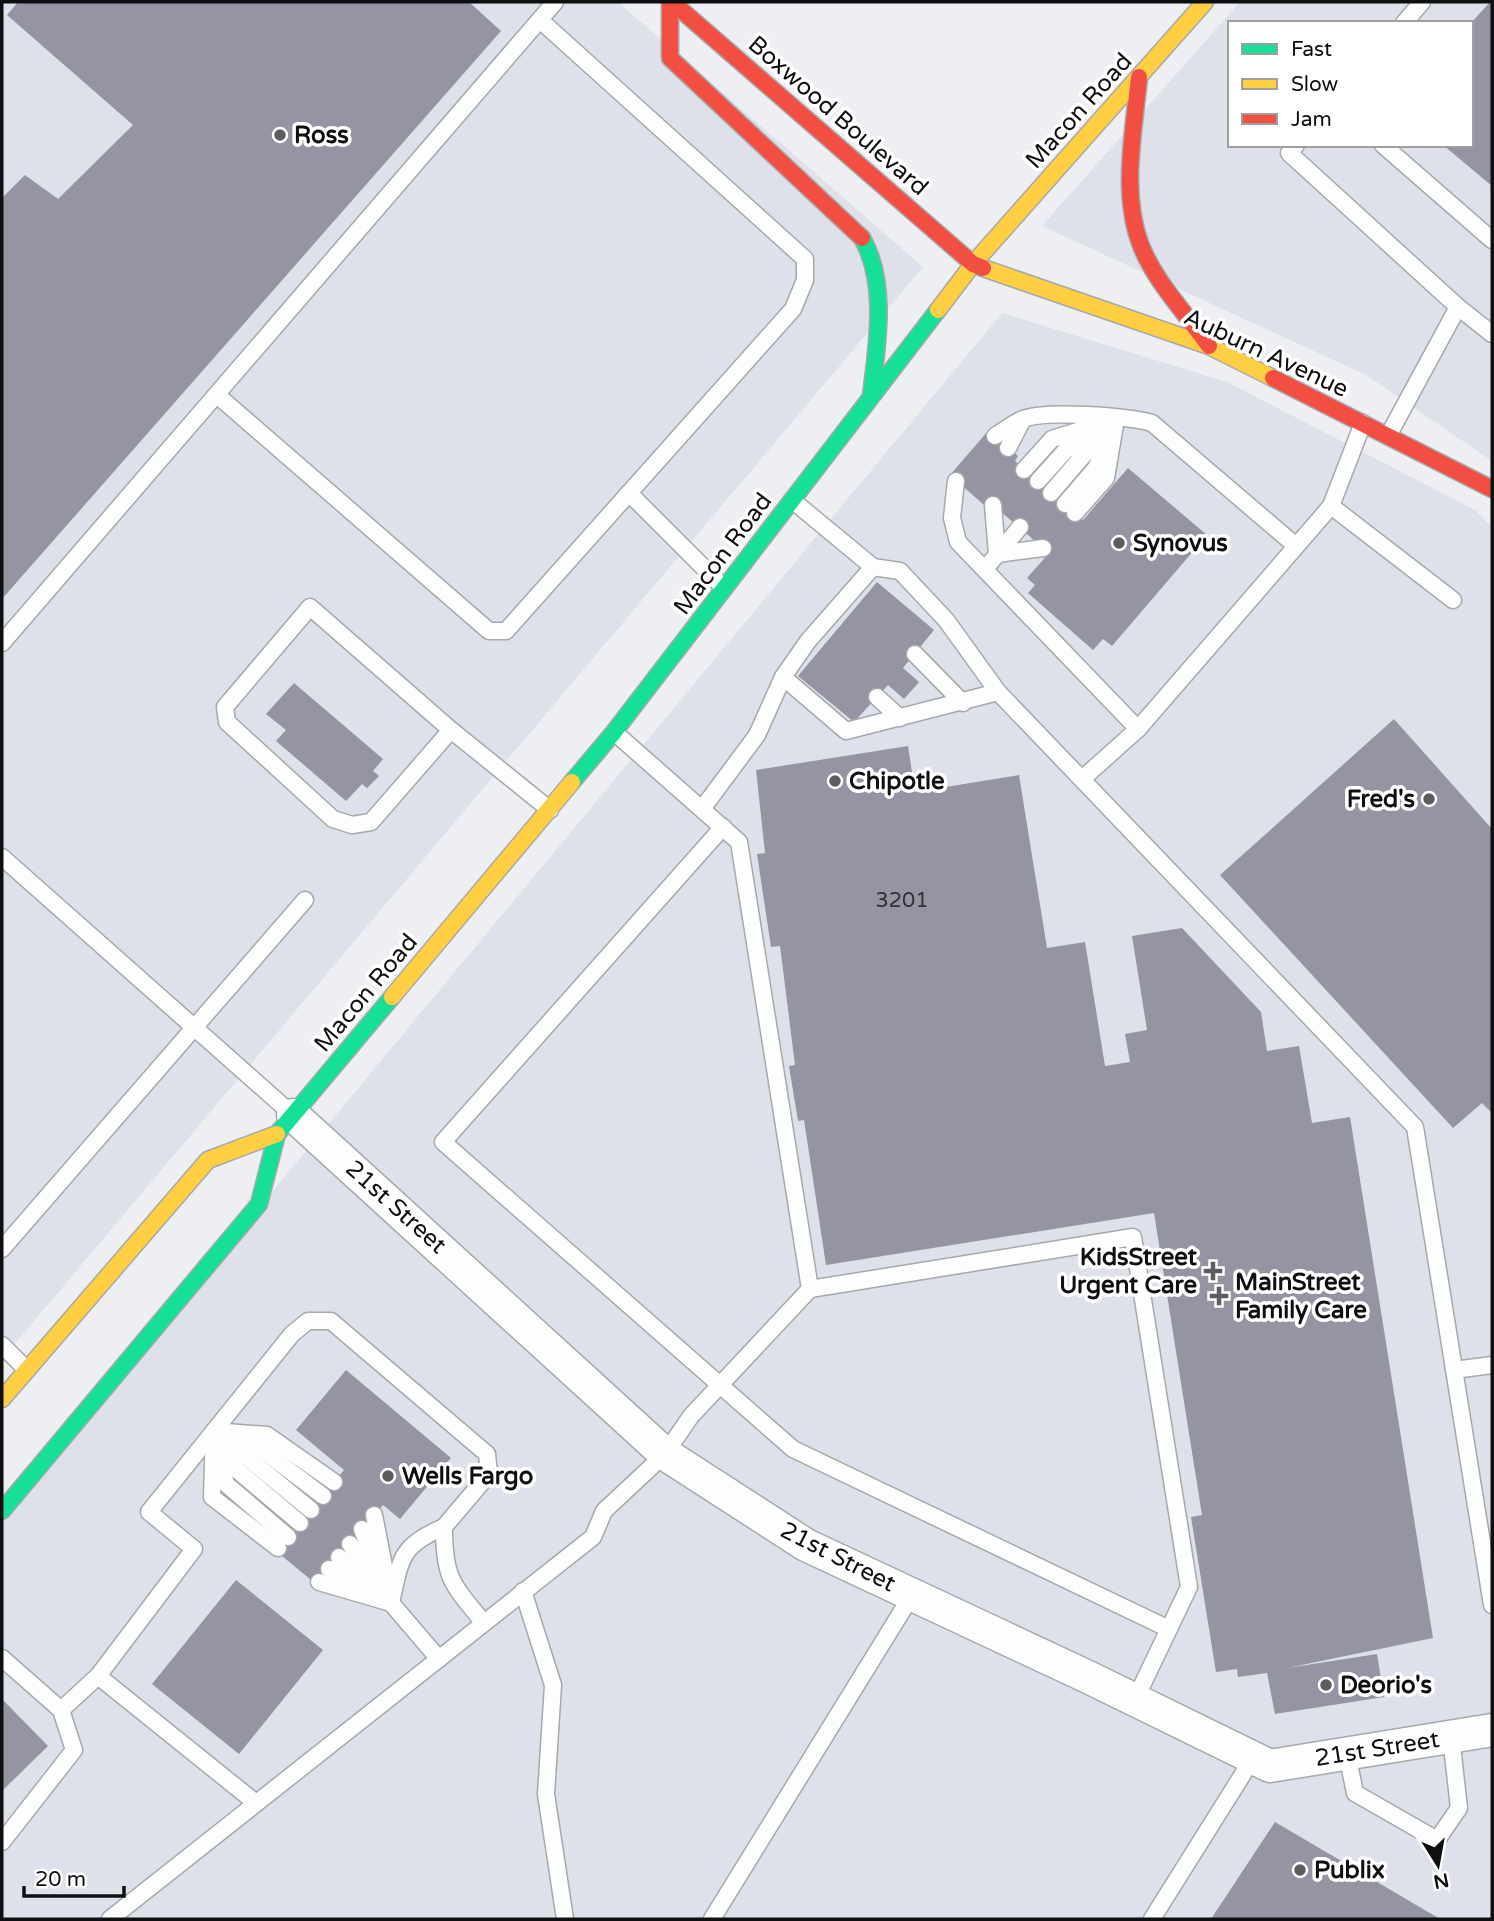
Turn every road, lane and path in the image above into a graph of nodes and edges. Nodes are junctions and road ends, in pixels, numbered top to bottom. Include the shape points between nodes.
1 (555, 2) edge
2 (671, 2) edge
3 (1205, 2) edge
4 (1422, 2) edge
5 (540, 20) junction
6 (1406, 21) edge
7 (1139, 77) junction
8 (1294, 147) edge
9 (1385, 147) edge
10 (1492, 240) edge
11 (973, 264) junction
12 (1458, 307) junction
13 (1492, 334) edge
14 (1209, 346) junction
15 (217, 395) junction
16 (870, 398) junction
17 (1024, 419) junction
18 (1116, 419) junction
19 (1363, 423) junction
20 (995, 436) dead end
21 (1388, 436) junction
22 (1008, 448) dead end
23 (1024, 470) dead end
24 (956, 481) dead end
25 (1038, 481) dead end
26 (1492, 489) edge
27 (969, 492) dead end
28 (629, 493) junction
29 (1051, 493) dead end
30 (792, 500) junction
31 (954, 503) junction
32 (993, 505) dead end
33 (1331, 506) junction
34 (1070, 509) dead end
35 (1007, 516) dead end
36 (1296, 546) junction
37 (997, 554) junction
38 (873, 567) junction
39 (985, 569) junction
40 (725, 590) junction
41 (1453, 600) dead end
42 (2, 643) edge
43 (915, 654) dead end
44 (783, 677) junction
45 (998, 692) junction
46 (877, 697) dead end
47 (963, 703) junction
48 (900, 718) junction
49 (1138, 729) junction
50 (451, 730) junction
51 (614, 732) junction
52 (1082, 779) junction
53 (702, 808) junction
54 (550, 810) junction
55 (723, 827) junction
56 (2, 857) edge
57 (305, 900) dead end
58 (195, 1029) junction
59 (285, 1125) junction
60 (2, 1250) edge
61 (810, 1289) junction
62 (2, 1345) edge
63 (1492, 1365) edge
64 (27, 1370) junction
65 (1454, 1370) junction
66 (720, 1385) junction
67 (2, 1399) edge
68 (214, 1430) junction
69 (664, 1454) junction
70 (334, 1482) dead end
71 (323, 1496) dead end
72 (2, 1511) edge
73 (374, 1515) dead end
74 (306, 1516) dead end
75 (444, 1527) junction
76 (362, 1529) dead end
77 (283, 1543) dead end
78 (350, 1544) dead end
79 (1488, 1550) edge
80 (523, 1591) junction
81 (912, 1595) junction
82 (391, 1603) junction
83 (1492, 1605) edge
84 (484, 1623) junction
85 (1169, 1629) junction
86 (2, 1658) edge
87 (439, 1659) junction
88 (98, 1676) junction
89 (1136, 1700) junction
90 (61, 1710) junction
91 (1492, 1730) edge
92 (1451, 1737) junction
93 (1347, 1754) junction
94 (1254, 1758) junction
95 (256, 1803) junction
96 (2, 1842) edge
97 (568, 1917) edge
98 (110, 1919) edge
99 (712, 1919) edge
100 (1152, 1919) edge

1 - 5 lane
2 - 11 main road, Boxwood Boulevard
2 - 16 main road via 670,58 844,218 866,244 879,337
3 - 7 main road, Macon Road
4 - 6 lane
5 - 15 lane
5 - 28 lane via 805,259 805,280 793,309
7 - 11 main road, Macon Road
7 - 14 main road via 1133,168 1140,243
8 - 12 lane via 1289,153
9 - 10 lane
11 - 14 main road, Auburn Avenue
11 - 16 main road, Macon Road
12 - 13 lane
12 - 21 lane
14 - 19 main road, Auburn Avenue
15 - 28 lane via 489,631 506,631
15 - 42 lane
16 - 30 main road, Macon Road
17 - 18 lane via 1060,414
17 - 20 lane
17 - 22 lane
18 - 23 lane via 1052,439
18 - 25 lane via 1065,451
18 - 29 lane
18 - 34 lane via 1096,468
18 - 36 lane via 1152,423
19 - 21 main road, Auburn Avenue
19 - 33 lane
21 - 26 main road, Auburn Avenue
24 - 31 lane
27 - 31 lane
28 - 40 lane
30 - 38 lane
30 - 40 main road, Macon Road
31 - 39 lane via 952,518 958,542
32 - 37 lane
33 - 36 lane
33 - 41 lane
35 - 37 lane
36 - 49 lane
37 - 37 lane via 1032,538
37 - 39 lane
38 - 44 lane via 852,601
38 - 45 lane via 900,572 946,620
39 - 49 lane
40 - 51 main road, Macon Road
43 - 47 lane
44 - 48 lane via 846,731
44 - 53 lane via 757,735
45 - 47 lane
45 - 52 lane
46 - 48 lane
47 - 48 lane
49 - 52 lane
50 - 50 lane via 310,607 225,707 226,722 332,819 352,825 371,822
50 - 54 lane
51 - 53 lane
51 - 54 main road, Macon Road
52 - 65 lane via 1415,1127
53 - 55 lane
54 - 59 main road, Macon Road
55 - 61 lane via 739,842
55 - 66 lane via 443,1142
56 - 58 lane
57 - 58 lane
58 - 59 lane
58 - 60 lane
59 - 64 main road, Macon Road via 208,1160
59 - 69 street, 21st Street
59 - 72 main road, Macon Road via 259,1204
61 - 66 lane
61 - 85 lane via 1133,1237 1189,1587
62 - 64 lane
63 - 65 lane
64 - 67 main road, Macon Road
65 - 79 lane
66 - 69 lane
66 - 85 lane via 793,1449
68 - 70 lane via 267,1435
68 - 71 lane via 256,1445
68 - 74 lane
68 - 75 lane via 292,1334 308,1321 331,1321 487,1454 489,1474
68 - 77 lane via 226,1484
68 - 88 lane via 149,1512 194,1549
69 - 80 lane via 604,1511 593,1537
69 - 81 street, 21st Street via 806,1545
73 - 82 lane
75 - 82 lane via 424,1535 402,1554
75 - 84 lane via 444,1561 450,1582
76 - 82 lane
78 - 82 lane
79 - 83 lane
80 - 84 lane
80 - 97 lane via 553,1685 546,1794
81 - 89 street, 21st Street
81 - 99 lane
82 - 82 lane via 329,1569
82 - 87 lane
84 - 87 lane
85 - 89 lane
86 - 90 lane
87 - 95 lane
88 - 90 lane
88 - 95 lane
89 - 94 street, 21st Street
90 - 96 lane via 74,1750
91 - 92 street, 21st Street
92 - 93 street, 21st Street
92 - 93 lane via 1459,1808 1437,1840 1355,1793
93 - 94 street, 21st Street via 1270,1766
94 - 100 lane
95 - 98 lane

